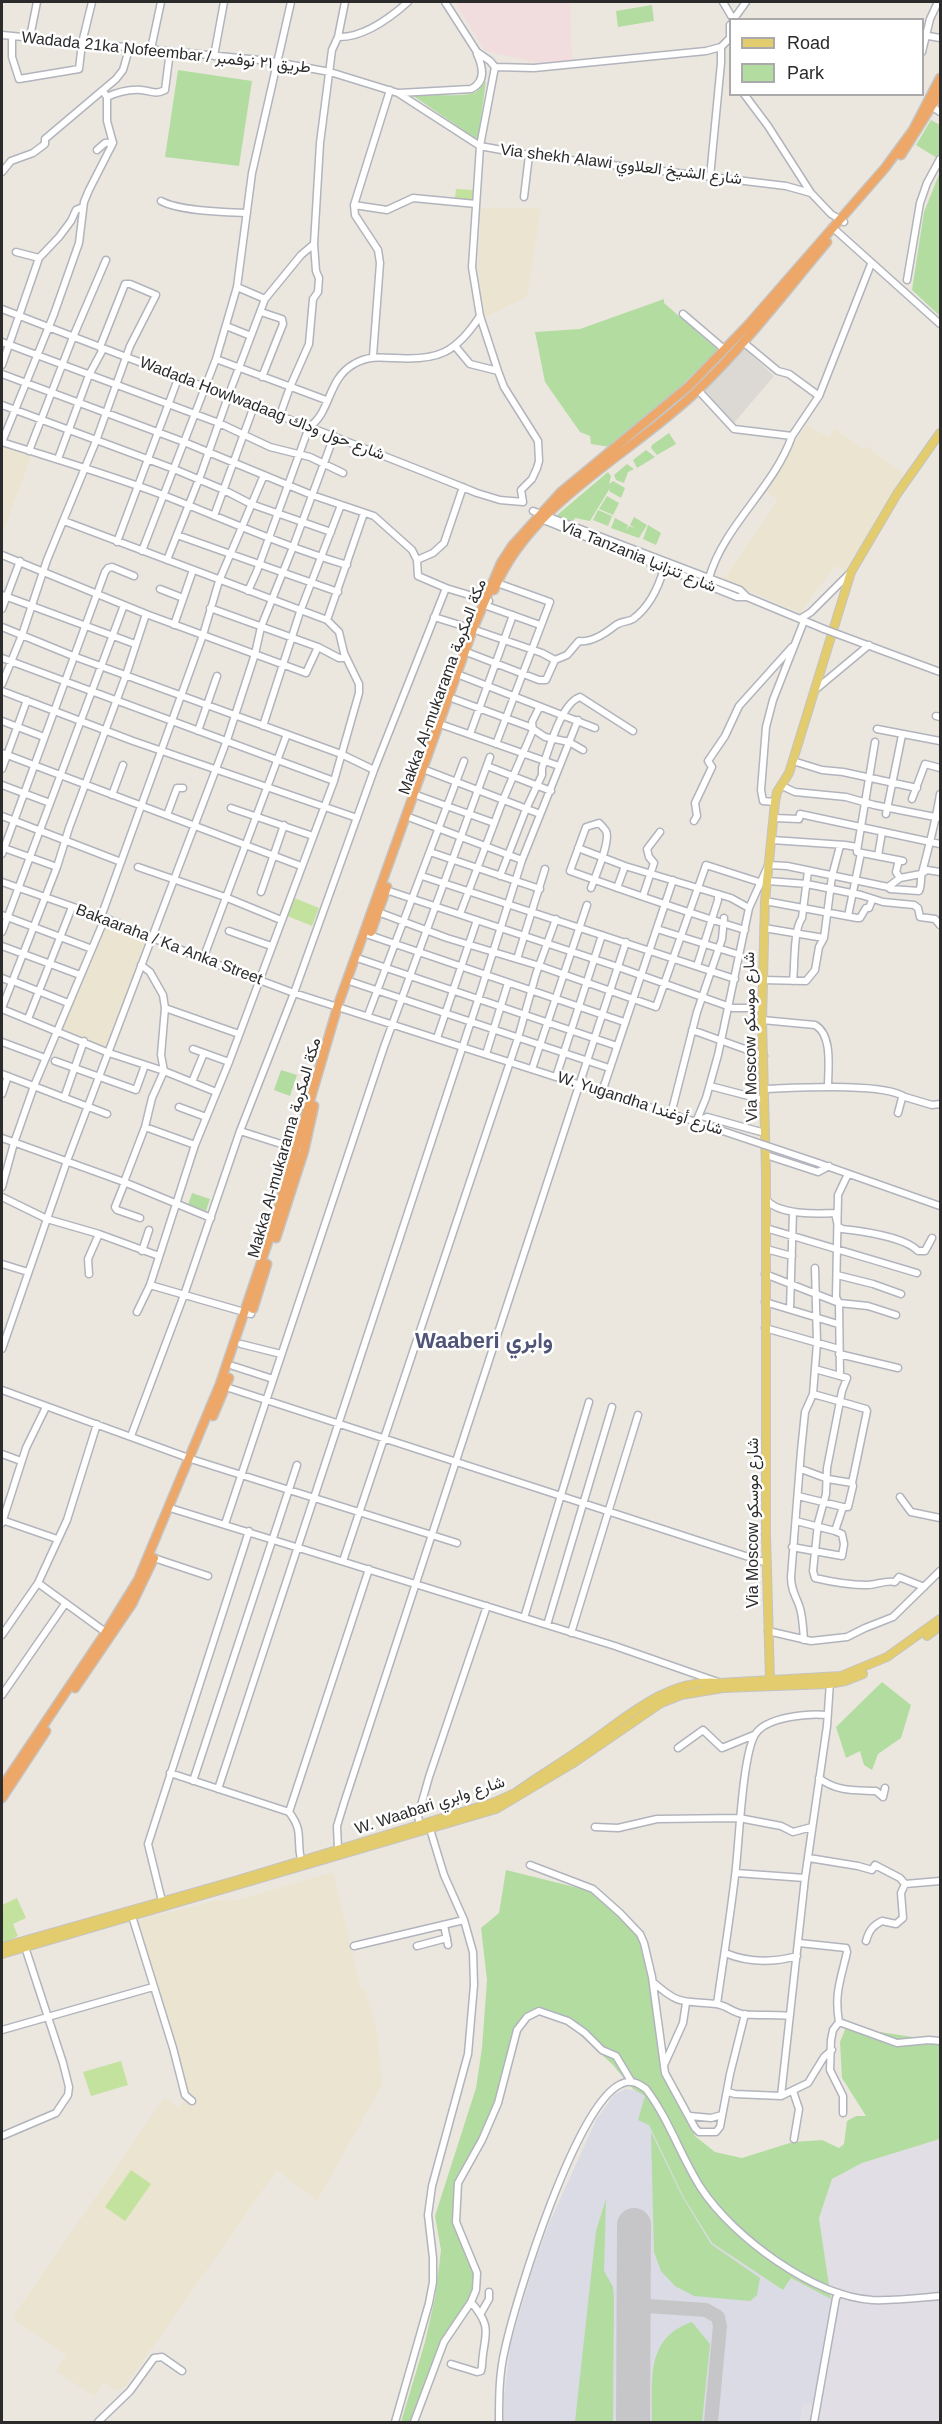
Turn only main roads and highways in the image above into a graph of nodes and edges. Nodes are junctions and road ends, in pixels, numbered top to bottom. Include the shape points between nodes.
1 (940, 78) edge
2 (940, 93) edge
3 (934, 108) edge
4 (837, 225) junction
5 (717, 364) junction
6 (940, 433) edge
7 (604, 462) junction
8 (539, 515) junction
9 (487, 602) junction
10 (476, 630) junction
11 (442, 724) junction
12 (402, 837) junction
13 (383, 889) junction
14 (340, 1006) junction
15 (275, 1231) junction
16 (248, 1313) junction
17 (192, 1459) junction
18 (173, 1508) junction
19 (940, 1619) edge
20 (940, 1626) edge
21 (108, 1634) junction
22 (770, 1681) junction
23 (830, 1681) junction
24 (721, 1686) junction
25 (2, 1787) edge
26 (2, 1798) edge
27 (2, 1947) edge
28 (2, 1954) edge

1 - 3 highway
2 - 3 highway
3 - 4 highway via 909,146
4 - 5 highway via 743,342
4 - 5 highway via 724,349
5 - 7 highway
5 - 7 highway via 698,390
6 - 22 main road, Via Moscow شارع موسكو via 897,494 851,572 793,761 777,792 764,881 762,1020
7 - 8 highway
8 - 9 highway, Makka Al-mukarama مكة المكرمة
8 - 9 highway, Makka Al-mukarama مكة المكرمة via 512,546 493,578
9 - 10 highway, Makka Al-mukarama مكة المكرمة
10 - 11 highway, Makka Al-mukarama مكة المكرمة
10 - 11 highway, Makka Al-mukarama مكة المكرمة
11 - 12 highway, Makka Al-mukarama مكة المكرمة
11 - 12 highway, Makka Al-mukarama مكة المكرمة
12 - 13 highway, Makka Al-mukarama مكة المكرمة
13 - 14 highway, Makka Al-mukarama مكة المكرمة
13 - 14 highway, Makka Al-mukarama مكة المكرمة via 378,912
14 - 15 highway, Makka Al-mukarama مكة المكرمة
14 - 15 highway, Makka Al-mukarama مكة المكرمة via 304,1151
15 - 16 highway, Makka Al-mukarama مكة المكرمة
16 - 17 highway, Makka Al-mukarama مكة المكرمة
16 - 17 highway, Makka Al-mukarama مكة المكرمة via 226,1387
17 - 18 highway, Makka Al-mukarama مكة المكرمة
18 - 21 highway, Makka Al-mukarama مكة المكرمة
18 - 21 highway, Makka Al-mukarama مكة المكرمة via 132,1604
19 - 23 main road, W. Waabari شارع وابري via 886,1657
20 - 23 main road via 889,1661 845,1681
21 - 25 highway, Makka Al-mukarama مكة المكرمة
21 - 26 highway, Makka Al-mukarama مكة المكرمة
22 - 23 main road, W. Waabari شارع وابري
22 - 24 main road, W. Waabari شارع وابري
23 - 24 main road
24 - 27 main road, W. Waabari شارع وابري via 707,1682 660,1695 495,1802
24 - 28 main road, W. Waabari شارع وابري via 661,1703 504,1806

